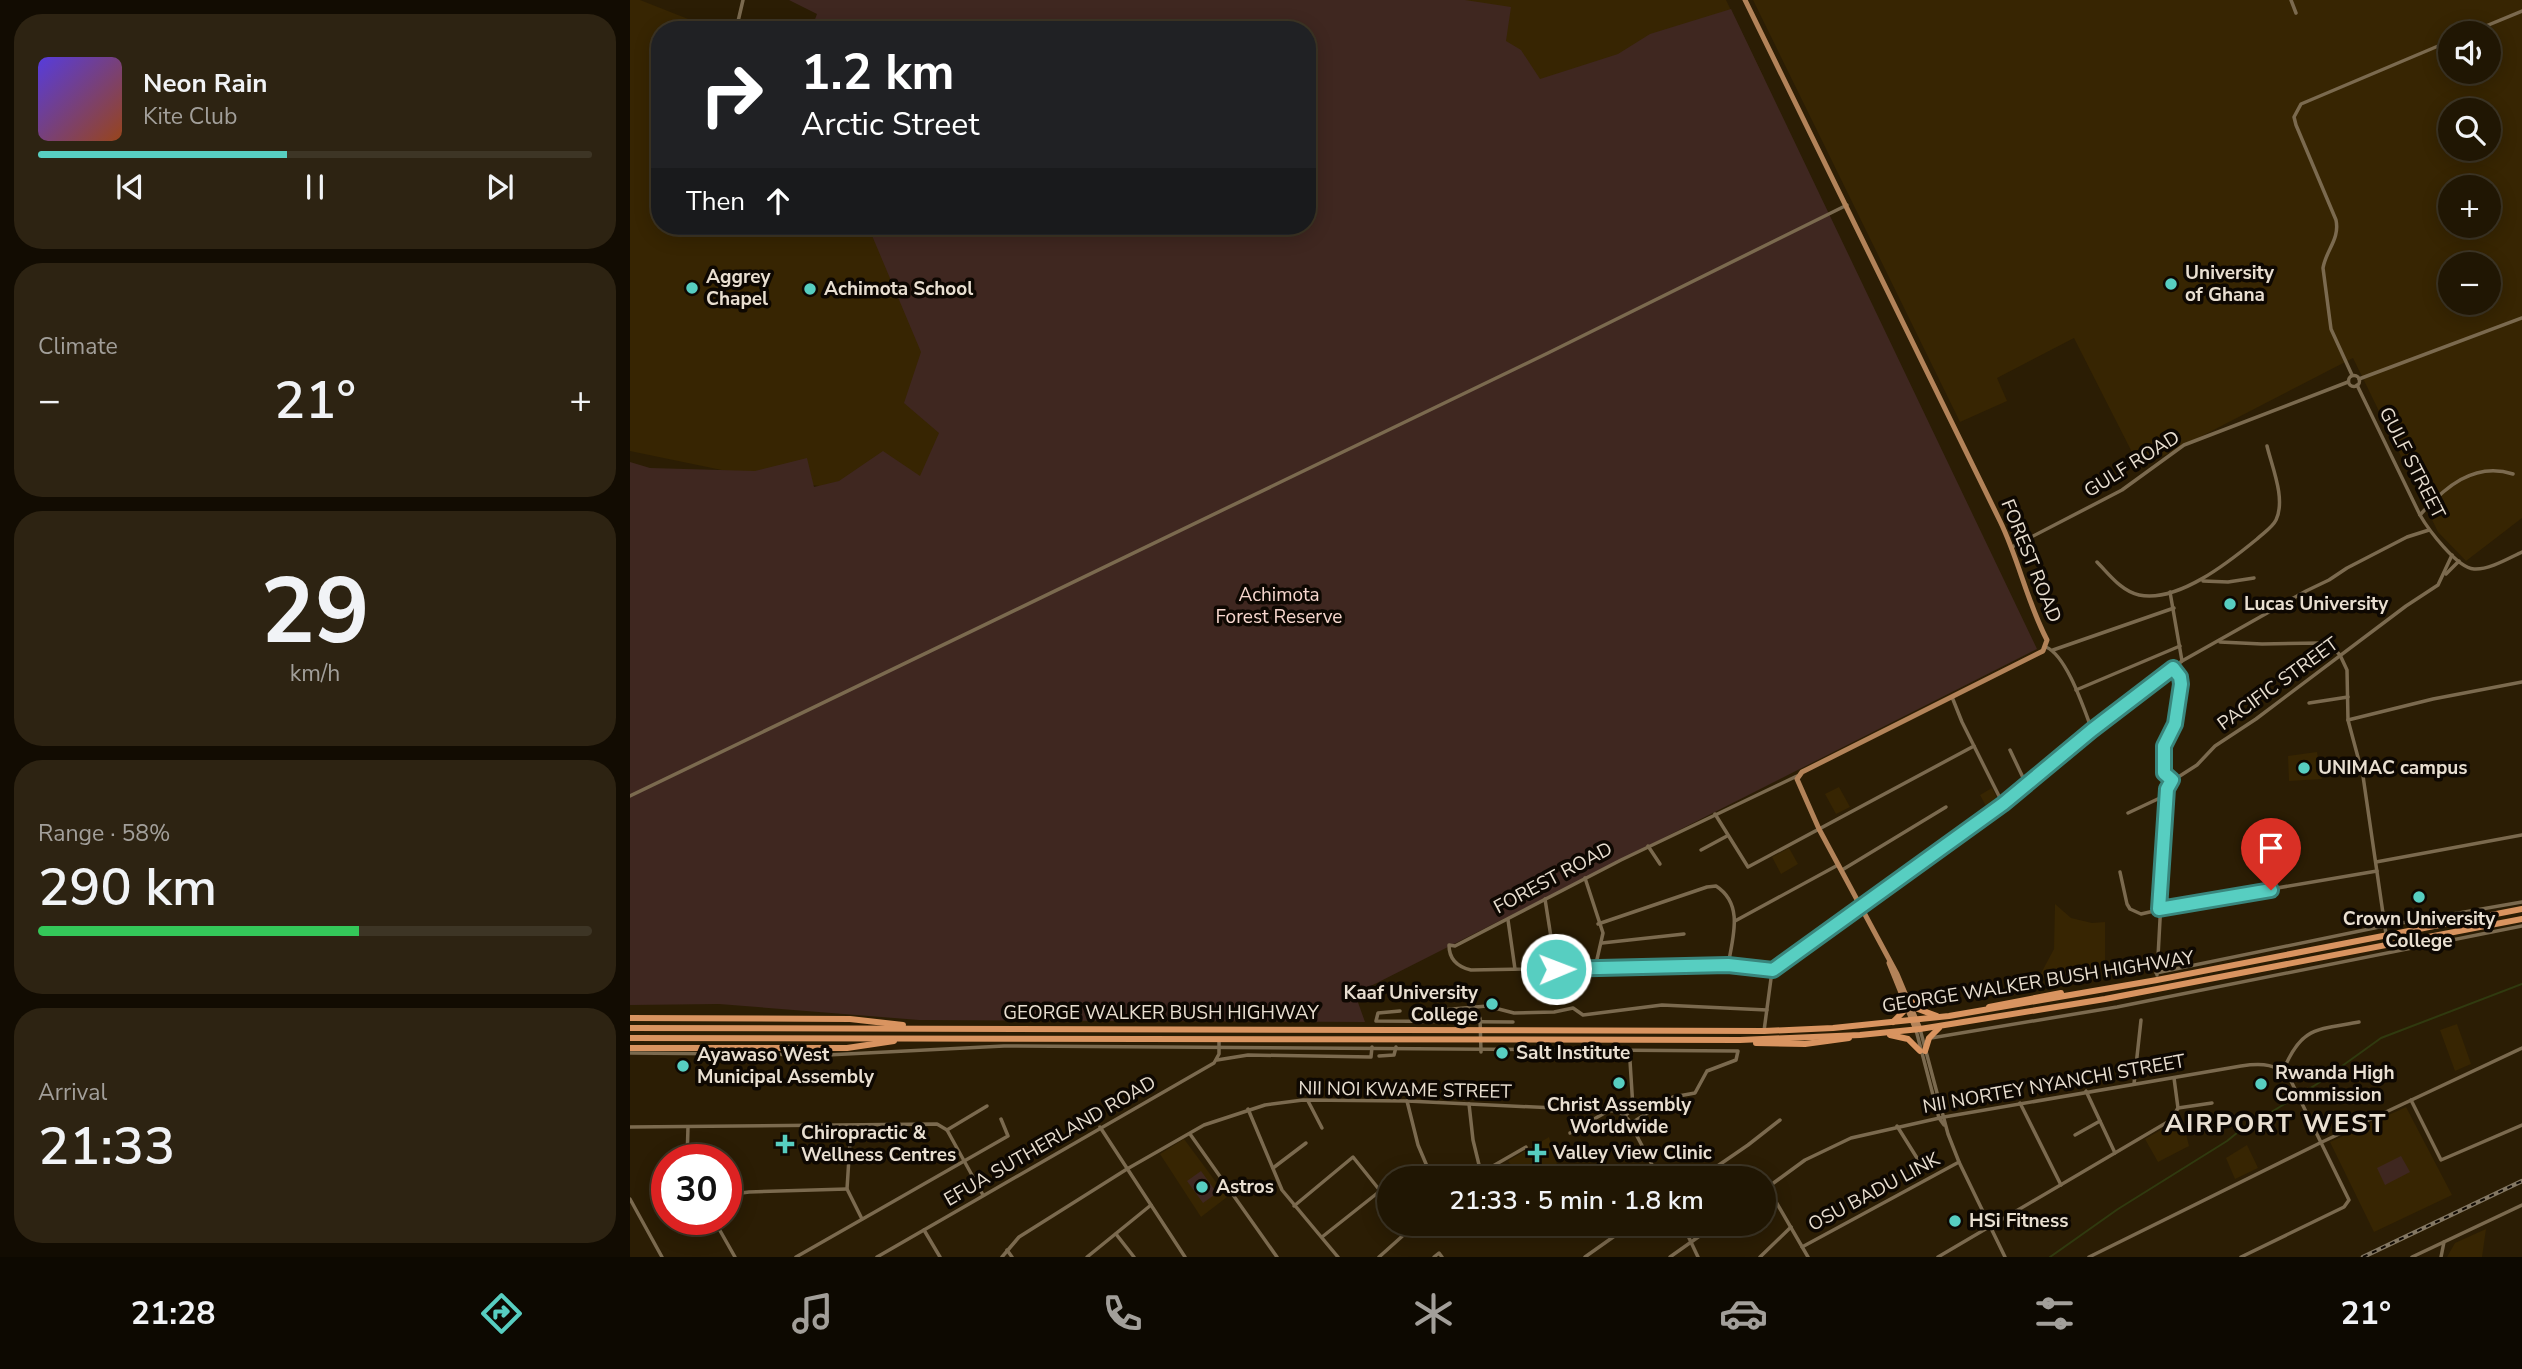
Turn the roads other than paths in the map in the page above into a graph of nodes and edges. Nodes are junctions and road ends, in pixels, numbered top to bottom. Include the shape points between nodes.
1 (743, 0) edge
2 (1745, 0) edge
3 (2291, 0) edge
4 (2522, 10) edge
5 (2296, 13) dead end
6 (738, 21) edge
7 (2497, 21) edge
8 (2438, 46) edge
9 (1847, 205) junction
10 (2522, 318) edge
11 (2352, 375) junction
12 (2359, 379) junction
13 (2348, 382) junction
14 (2357, 385) junction
15 (2267, 446) dead end
16 (2512, 474) dead end
17 (2420, 515) junction
18 (2429, 530) junction
19 (2012, 547) junction
20 (2522, 553) edge
21 (2452, 555) junction
22 (2459, 561) junction
23 (2097, 562) dead end
24 (2444, 575) junction
25 (2254, 578) dead end
26 (2201, 580) junction
27 (2170, 592) junction
28 (2174, 608) junction
29 (2214, 643) junction
30 (2180, 646) junction
31 (2046, 647) junction
32 (2053, 650) junction
33 (2340, 655) junction
34 (2182, 661) junction
35 (2173, 668) junction
36 (2522, 682) edge
37 (2076, 690) junction
38 (1952, 697) junction
39 (2348, 697) junction
40 (2309, 703) dead end
41 (2348, 720) junction
42 (2092, 730) junction
43 (1974, 746) junction
44 (2010, 750) dead end
45 (1797, 776) junction
46 (2172, 780) junction
47 (2028, 786) junction
48 (2167, 789) junction
49 (630, 796) edge
50 (2003, 804) junction
51 (1946, 807) dead end
52 (2128, 813) dead end
53 (1715, 814) junction
54 (1819, 829) junction
55 (2522, 835) edge
56 (1727, 836) junction
57 (1648, 846) junction
58 (1701, 850) dead end
59 (2376, 862) junction
60 (1660, 864) dead end
61 (1841, 867) junction
62 (2377, 871) junction
63 (2120, 872) dead end
64 (1584, 878) junction
65 (1545, 899) junction
66 (2522, 902) edge
67 (1860, 907) junction
68 (2159, 909) junction
69 (2522, 909) edge
70 (2482, 913) junction
71 (2522, 919) edge
72 (1508, 920) junction
73 (1735, 921) junction
74 (1598, 924) junction
75 (2384, 926) junction
76 (2522, 926) edge
77 (1684, 934) dead end
78 (2386, 934) junction
79 (1602, 943) junction
80 (1728, 965) junction
81 (1595, 968) junction
82 (1515, 969) junction
83 (1556, 969) junction
84 (1773, 970) junction
85 (2157, 976) junction
86 (1908, 1002) junction
87 (1767, 1010) junction
88 (1400, 1011) dead end
89 (1514, 1013) junction
90 (1949, 1016) junction
91 (630, 1018) edge
92 (1480, 1018) dead end
93 (2141, 1020) dead end
94 (1916, 1021) junction
95 (1422, 1022) junction
96 (1513, 1022) junction
97 (2359, 1022) dead end
98 (1892, 1023) junction
99 (1944, 1026) junction
100 (630, 1028) edge
101 (926, 1028) junction
102 (1918, 1029) junction
103 (1513, 1031) junction
104 (1764, 1031) junction
105 (1878, 1034) junction
106 (630, 1038) edge
107 (912, 1038) junction
108 (1219, 1038) junction
109 (1929, 1038) junction
110 (1219, 1047) junction
111 (1334, 1047) junction
112 (1372, 1047) junction
113 (1395, 1047) junction
114 (2522, 1048) edge
115 (630, 1051) edge
116 (1922, 1051) junction
117 (1481, 1052) dead end
118 (1378, 1056) dead end
119 (1335, 1057) junction
120 (1217, 1060) junction
121 (1630, 1061) dead end
122 (2283, 1071) junction
123 (2174, 1077) junction
124 (2134, 1084) junction
125 (2086, 1091) junction
126 (2410, 1100) junction
127 (1308, 1101) junction
128 (1407, 1101) junction
129 (2020, 1103) junction
130 (2212, 1103) dead end
131 (1469, 1104) junction
132 (987, 1106) dead end
133 (2178, 1108) junction
134 (1248, 1109) junction
135 (1611, 1110) junction
136 (1625, 1116) junction
137 (1944, 1116) junction
138 (1938, 1118) junction
139 (1001, 1119) dead end
140 (1780, 1119) dead end
141 (2100, 1121) junction
142 (1630, 1124) junction
143 (2522, 1125) edge
144 (851, 1126) junction
145 (1897, 1126) junction
146 (630, 1127) edge
147 (688, 1127) junction
148 (1100, 1127) junction
149 (1945, 1127) junction
150 (1322, 1128) dead end
151 (947, 1130) junction
152 (1190, 1133) junction
153 (1570, 1133) dead end
154 (2076, 1135) dead end
155 (2322, 1142) junction
156 (1306, 1143) dead end
157 (687, 1144) edge
158 (1526, 1147) dead end
159 (2115, 1153) junction
160 (964, 1160) junction
161 (1959, 1162) junction
162 (1427, 1166) edge
163 (1479, 1166) edge
164 (1493, 1166) edge
165 (1653, 1166) edge
166 (1717, 1166) edge
167 (1922, 1166) dead end
168 (1273, 1168) junction
169 (1127, 1169) junction
170 (1776, 1182) edge
171 (2060, 1185) junction
172 (1377, 1187) edge
173 (847, 1189) junction
174 (742, 1193) edge
175 (1377, 1193) edge
176 (983, 1195) junction
177 (630, 1199) edge
178 (1776, 1204) edge
179 (1151, 1205) junction
180 (2522, 1205) edge
181 (1294, 1206) junction
182 (862, 1219) junction
183 (1791, 1227) junction
184 (1990, 1227) junction
185 (924, 1230) junction
186 (1116, 1233) junction
187 (723, 1235) edge
188 (1402, 1236) edge
189 (1614, 1236) edge
190 (1688, 1236) edge
191 (1700, 1236) edge
192 (1322, 1237) junction
193 (2444, 1242) junction
194 (1691, 1243) junction
195 (1802, 1247) junction
196 (1007, 1250) junction
197 (662, 1257) edge
198 (735, 1257) edge
199 (796, 1257) edge
200 (877, 1257) edge
201 (940, 1257) edge
202 (1002, 1257) edge
203 (1012, 1257) edge
204 (1087, 1257) edge
205 (1134, 1257) edge
206 (1185, 1257) edge
207 (1277, 1257) edge
208 (1338, 1257) edge
209 (1379, 1257) edge
210 (1434, 1257) edge
211 (1443, 1257) edge
212 (1584, 1257) edge
213 (1670, 1257) edge
214 (1698, 1257) edge
215 (1760, 1257) edge
216 (1808, 1257) edge
217 (1938, 1257) edge
218 (2005, 1257) edge
219 (2089, 1257) edge
220 (2241, 1257) edge
221 (2412, 1257) edge
222 (2441, 1257) edge

1 - 6 street
2 - 9 main road, FOREST ROAD
3 - 5 street
4 - 7 street
8 - 11 street via 2301,104 2296,111 2295,125 2338,229 2323,268 2331,329
9 - 19 main road, FOREST ROAD
9 - 49 street
10 - 12 street
11 - 12 street
11 - 13 street
12 - 14 street
13 - 14 street
13 - 19 street, GULF ROAD via 2184,445 2122,490
14 - 17 street, GULF STREET
15 - 26 street via 2277,486 2276,520
16 - 17 street via 2498,470 2458,479
17 - 18 street, GULF STREET
18 - 21 street, GULF STREET
18 - 29 street via 2347,568
19 - 31 main road, FOREST ROAD
20 - 22 street via 2475,569
21 - 22 street, GULF STREET
21 - 24 street, PACIFIC STREET
22 - 24 street, PACIFIC STREET
23 - 27 street via 2129,591 2151,596
24 - 33 street, PACIFIC STREET via 2438,585
25 - 26 street
26 - 27 street
27 - 28 street
28 - 30 street
28 - 32 street
29 - 33 street via 2322,643
29 - 34 street
30 - 34 street
30 - 37 street
31 - 32 street
31 - 38 main road, FOREST ROAD
32 - 37 street
33 - 39 street via 2347,670
33 - 46 street, PACIFIC STREET
34 - 35 street
35 - 42 street
35 - 46 street via 2181,684 2163,761 2164,773
36 - 41 street
37 - 42 street
38 - 43 street
38 - 45 main road, FOREST ROAD
39 - 40 street
39 - 41 street
41 - 59 street via 2363,776
42 - 47 street
43 - 50 street
43 - 54 street
44 - 47 street
45 - 53 street, FOREST ROAD
45 - 54 main road
46 - 48 street, PACIFIC STREET
47 - 50 street
48 - 52 street, PACIFIC STREET via 2162,797
48 - 68 street
50 - 67 street
51 - 61 street
53 - 56 street
53 - 57 street, FOREST ROAD
54 - 56 street via 1748,867
54 - 61 main road
55 - 59 street
56 - 58 street
57 - 60 street
57 - 64 street, FOREST ROAD
59 - 62 street
61 - 67 main road
61 - 73 street
62 - 68 street
62 - 75 street
63 - 68 street via 2130,909 2141,914
64 - 65 street, FOREST ROAD
64 - 74 street
65 - 72 street, FOREST ROAD
65 - 83 street
66 - 70 street
67 - 84 street
67 - 86 main road
68 - 85 street
69 - 70 highway, GEORGE WALKER BUSH HIGHWAY
70 - 75 street
70 - 78 highway, GEORGE WALKER BUSH HIGHWAY
71 - 99 highway, GEORGE WALKER BUSH HIGHWAY
72 - 82 street
72 - 82 street, FOREST ROAD via 1449,945 1451,957 1466,969
73 - 74 street via 1733,905 1716,886
73 - 80 street
74 - 79 street
75 - 78 street
75 - 85 street
76 - 109 street via 2117,1007
77 - 79 street
78 - 85 highway, GEORGE WALKER BUSH HIGHWAY
79 - 81 street
80 - 81 street
80 - 84 street
81 - 83 street
82 - 83 street
84 - 87 street
85 - 90 highway, GEORGE WALKER BUSH HIGHWAY via 2084,993 2003,1002
86 - 90 highway via 1925,1013
86 - 94 main road
86 - 98 highway
87 - 89 street via 1662,1005 1597,1014 1580,1014 1569,1008
87 - 104 street
88 - 95 street via 1378,1013 1376,1021
89 - 95 street via 1470,1007 1425,1013
89 - 96 street
90 - 94 highway, GEORGE WALKER BUSH HIGHWAY
91 - 101 highway via 850,1018
92 - 117 street
93 - 124 street
94 - 98 highway, GEORGE WALKER BUSH HIGHWAY
94 - 102 main road
95 - 96 street
96 - 103 street
97 - 122 street via 2308,1034 2292,1050
98 - 104 highway, GEORGE WALKER BUSH HIGHWAY
99 - 102 highway, GEORGE WALKER BUSH HIGHWAY
99 - 109 highway
100 - 101 highway, GEORGE WALKER BUSH HIGHWAY
101 - 103 highway, GEORGE WALKER BUSH HIGHWAY
102 - 105 highway, GEORGE WALKER BUSH HIGHWAY
102 - 116 street
103 - 104 highway, GEORGE WALKER BUSH HIGHWAY
105 - 108 highway, GEORGE WALKER BUSH HIGHWAY via 1766,1045 1740,1040
105 - 116 highway via 1908,1039
106 - 107 highway, GEORGE WALKER BUSH HIGHWAY
107 - 108 highway, GEORGE WALKER BUSH HIGHWAY
107 - 115 highway via 847,1048
108 - 110 street
109 - 116 highway
110 - 111 street
110 - 115 street via 969,1046 827,1055
110 - 120 street
111 - 112 street
111 - 119 street
112 - 113 street
112 - 119 street via 1371,1057
113 - 118 street via 1394,1055
113 - 142 street via 1738,1051 1736,1060 1707,1071 1695,1093 1673,1097
114 - 126 street
116 - 137 street
116 - 138 street
119 - 120 street via 1248,1055
120 - 148 street, EFUA SUTHERLAND ROAD
121 - 136 street via 1633,1108
122 - 123 street, NII NORTEY NYANCHI STREET via 2253,1064
122 - 155 street
123 - 124 street, NII NORTEY NYANCHI STREET
123 - 133 street
124 - 125 street, NII NORTEY NYANCHI STREET
125 - 129 street, NII NORTEY NYANCHI STREET
125 - 141 street
126 - 143 street via 2441,1160
126 - 155 street
127 - 128 street, NII NOI KWAME STREET
127 - 134 street, NII NOI KWAME STREET
127 - 150 street
128 - 131 street, NII NOI KWAME STREET
128 - 162 street
129 - 137 street, NII NORTEY NYANCHI STREET
129 - 171 street
130 - 133 street
131 - 135 street, NII NOI KWAME STREET
131 - 163 street
132 - 151 street
133 - 159 street via 2171,1120
134 - 152 street, NII NOI KWAME STREET
134 - 168 street
135 - 136 street, NII NOI KWAME STREET
135 - 153 street
136 - 142 street
137 - 138 street, NII NORTEY NYANCHI STREET
137 - 149 street
138 - 145 street, NII NORTEY NYANCHI STREET
138 - 149 street
139 - 160 street via 1008,1136
140 - 166 street
141 - 154 street
141 - 159 street
142 - 165 street
144 - 147 street
144 - 151 street via 937,1124
144 - 173 street
145 - 167 street
145 - 170 street, NII NORTEY NYANCHI STREET via 1839,1143
146 - 147 street
147 - 157 street
148 - 169 street
148 - 176 street, EFUA SUTHERLAND ROAD
149 - 161 street
151 - 160 street
152 - 169 street, NII NOI KWAME STREET
152 - 207 street
155 - 219 street
155 - 220 street via 2347,1194 2347,1205
156 - 168 street
158 - 164 street
159 - 171 street
160 - 176 street
160 - 182 street
161 - 184 street
161 - 195 street, OSU BADU LINK
168 - 181 street
169 - 179 street
169 - 196 street, NII NOI KWAME STREET via 1019,1237
171 - 184 street
172 - 181 street via 1353,1157
173 - 174 street
173 - 182 street
175 - 192 street
176 - 185 street, EFUA SUTHERLAND ROAD
177 - 197 street
178 - 183 street
179 - 186 street
179 - 206 street
180 - 193 street
181 - 192 street
182 - 199 street
183 - 195 street
183 - 215 street
184 - 217 street
184 - 218 street
185 - 200 street, EFUA SUTHERLAND ROAD
185 - 201 street
186 - 204 street
186 - 205 street
187 - 198 street
188 - 209 street
189 - 212 street
190 - 194 street
191 - 194 street
192 - 208 street
193 - 221 street
193 - 222 street
194 - 213 street
194 - 214 street
195 - 216 street
196 - 202 street, NII NOI KWAME STREET
196 - 203 street
210 - 211 street via 1439,1252

